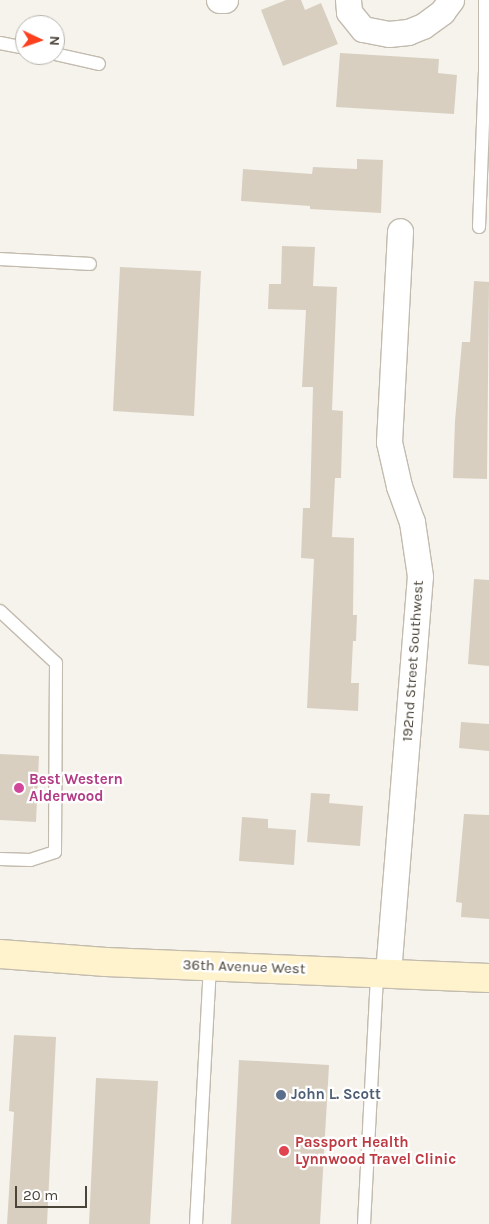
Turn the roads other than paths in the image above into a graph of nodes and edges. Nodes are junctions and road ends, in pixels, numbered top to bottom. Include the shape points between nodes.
1 (219, 0) edge
2 (225, 0) edge
3 (348, 0) edge
4 (451, 0) edge
5 (485, 0) edge
6 (0, 43) edge
7 (15, 46) edge
8 (65, 56) edge
9 (99, 64) dead end
10 (479, 227) dead end
11 (400, 231) dead end
12 (0, 259) edge
13 (90, 264) dead end
14 (0, 611) edge
15 (0, 859) edge
16 (0, 954) edge
17 (210, 966) junction
18 (382, 973) junction
19 (489, 978) edge
20 (196, 1224) edge
21 (364, 1224) edge

1 - 2 street
3 - 4 street via 350,12 363,29 389,34 423,26 442,12
5 - 10 lane via 486,72
6 - 7 lane
8 - 9 lane
11 - 18 street, 192nd Street Southwest via 389,442 399,486 412,522 420,576
12 - 13 lane
14 - 15 lane via 56,663 55,852 30,860
16 - 17 main road, 36th Avenue West
17 - 18 main road, 36th Avenue West
17 - 20 lane
18 - 19 main road, 36th Avenue West
18 - 21 lane

